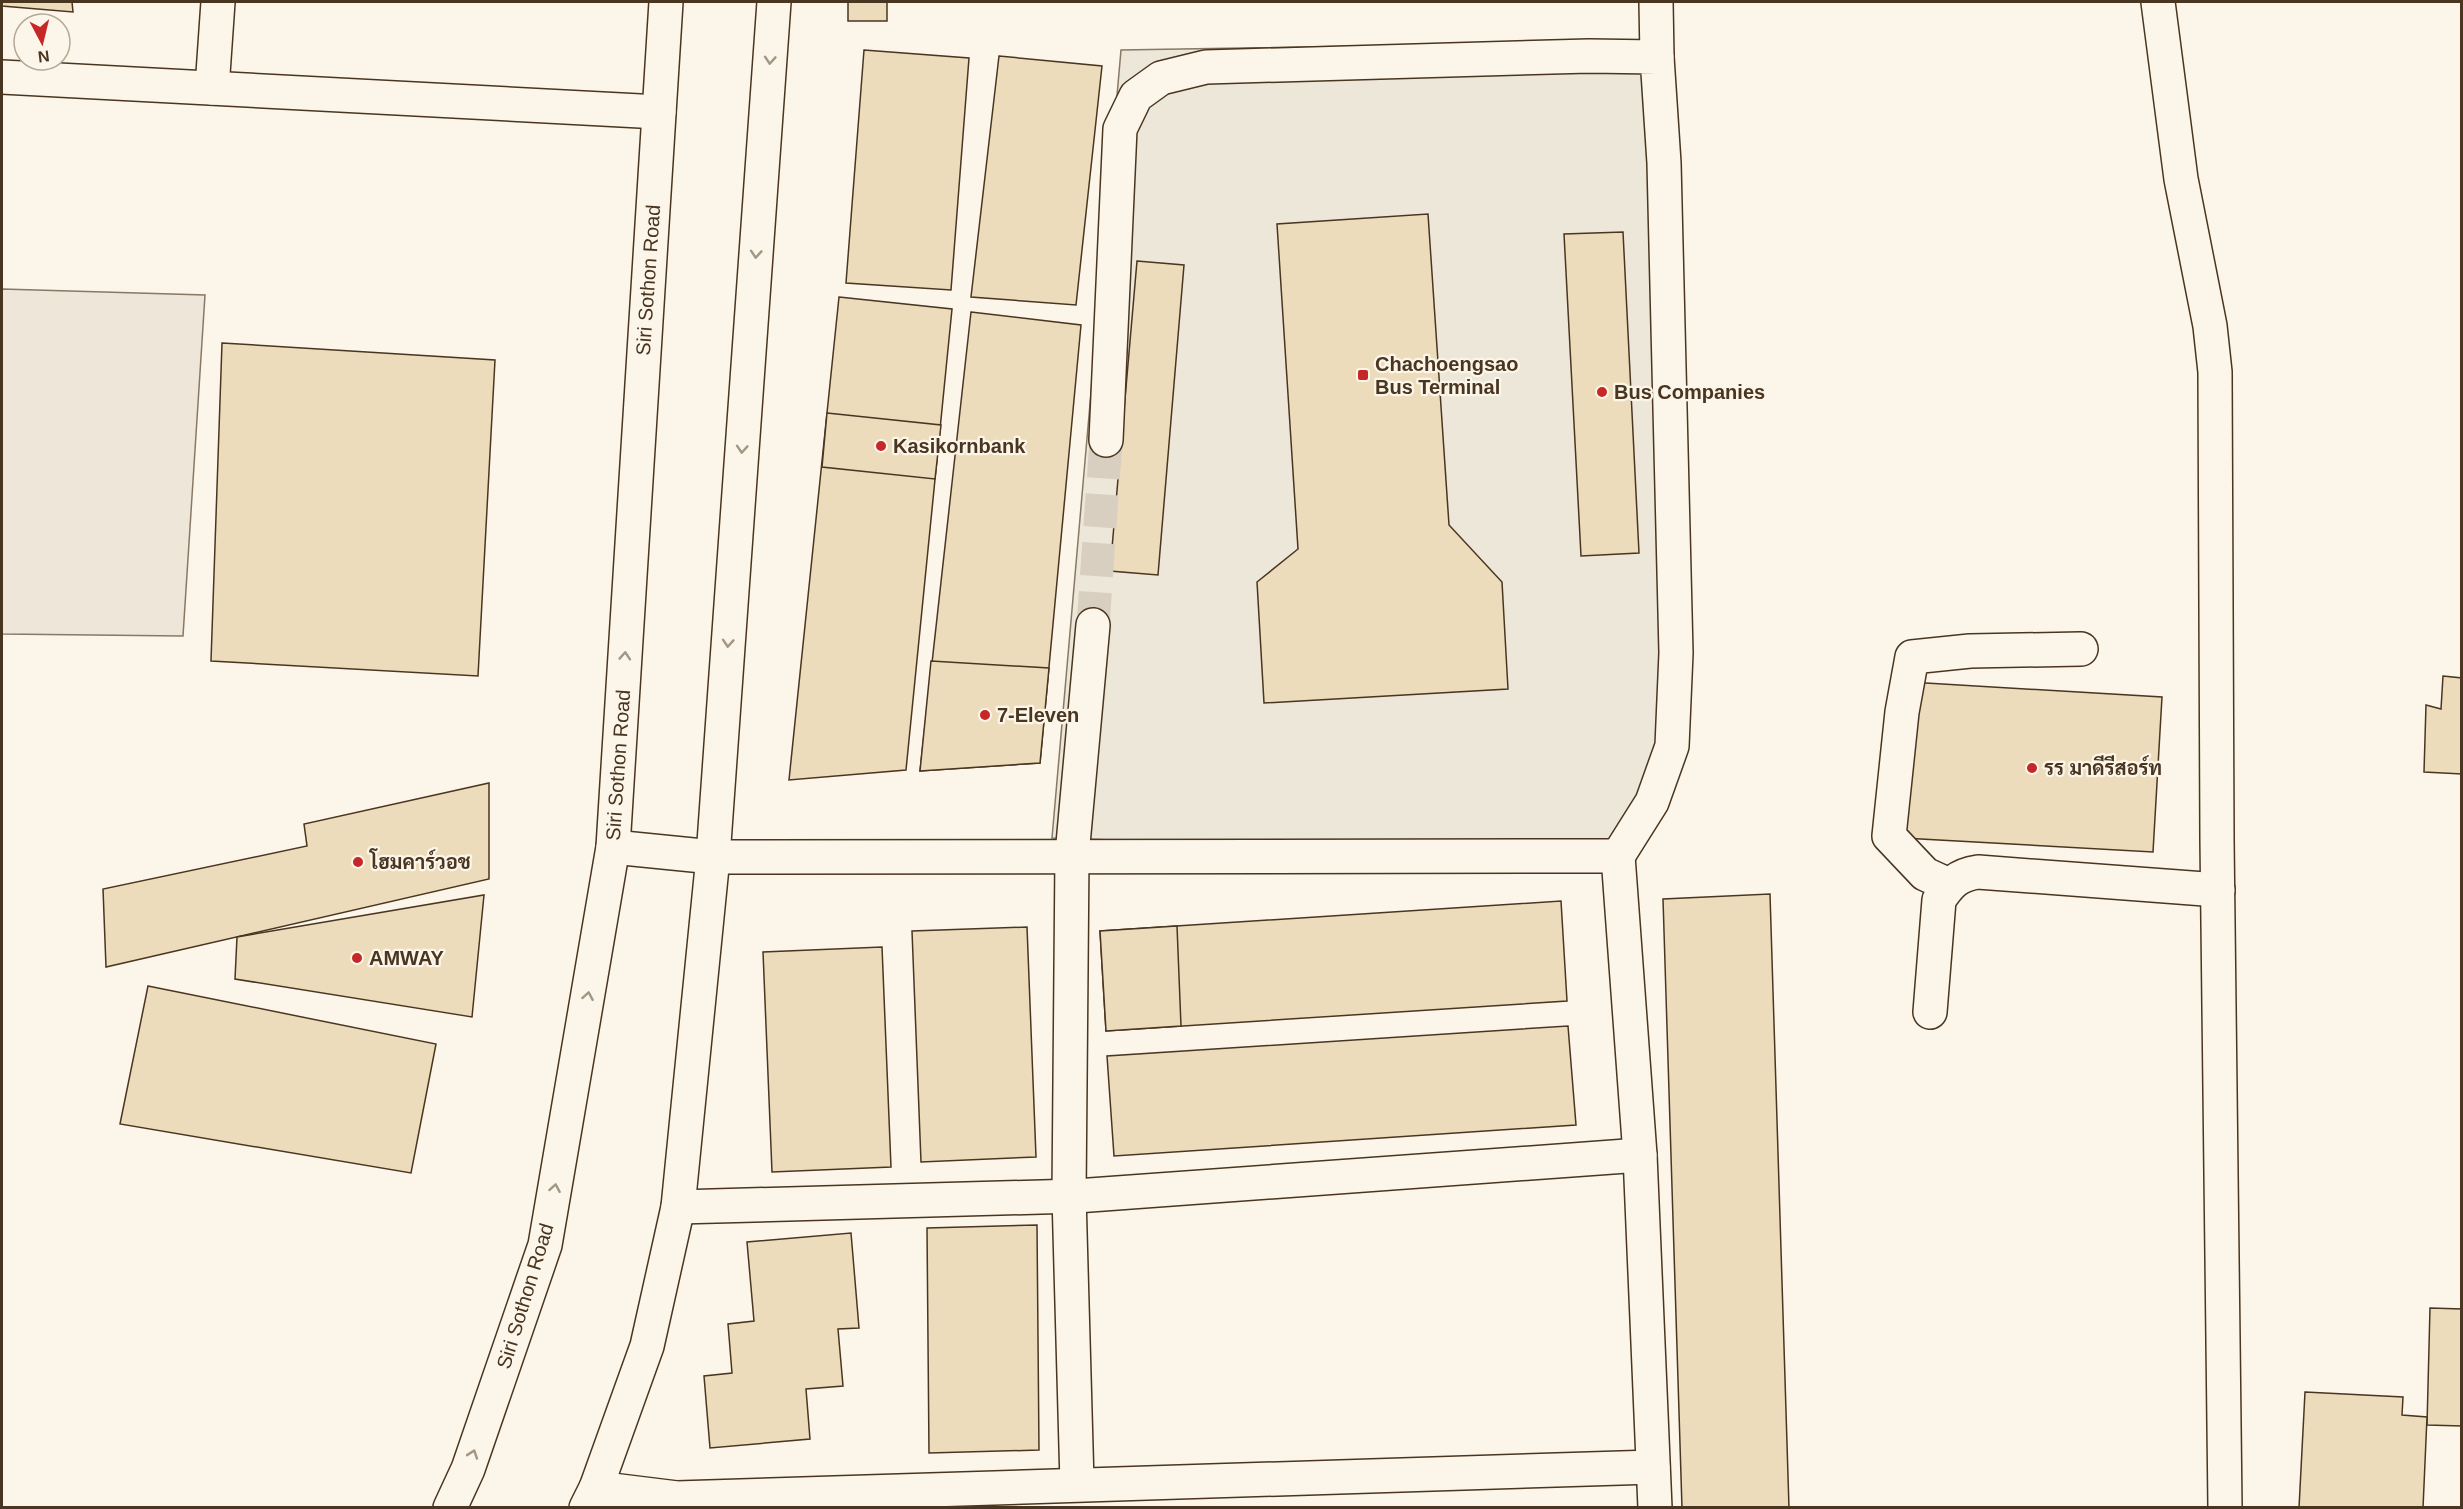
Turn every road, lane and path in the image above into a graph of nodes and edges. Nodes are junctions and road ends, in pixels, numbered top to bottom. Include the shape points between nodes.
1 (218, 2) edge
2 (666, 2) edge
3 (774, 2) edge
4 (1656, 2) edge
5 (2158, 2) edge
6 (1657, 57) junction
7 (2, 77) edge
8 (212, 88) junction
9 (659, 112) junction
10 (1107, 440) tunnel mouth
11 (1093, 625) tunnel mouth
12 (2081, 650) dead end
13 (613, 848) junction
14 (1072, 855) junction
15 (1618, 856) junction
16 (713, 857) junction
17 (1949, 885) junction
18 (2218, 890) junction
19 (1930, 1012) dead end
20 (1640, 1155) junction
21 (1069, 1196) junction
22 (678, 1207) junction
23 (1653, 1467) junction
24 (1077, 1483) junction
25 (591, 1498) edge
26 (450, 1508) edge
27 (1655, 1508) edge
28 (2225, 1508) edge

1 - 8 street
2 - 9 street, Siri Sothon Road
3 -> 16 street
4 - 6 street
5 - 18 street via 2181,179 2210,326 2215,372
6 - 10 street via 1206,67 1161,78 1136,96 1120,129
6 - 15 street via 1664,163 1676,641 1672,746 1652,802
7 - 8 street
8 - 9 street
13 -> 9 street, Siri Sothon Road
11 - 14 street
12 - 17 street via 1970,651 1912,657 1889,836 1925,874
13 - 16 street
26 -> 13 street, Siri Sothon Road via 468,1469 545,1245
14 - 15 street
14 - 16 street
14 - 21 street
15 - 20 street
16 - 22 street
17 - 18 street via 1962,875 1978,872
17 - 19 street via 1939,900
18 - 28 street
20 - 21 street
20 - 23 street
21 - 22 street
21 - 24 street
22 - 25 street via 646,1346
23 - 24 street
23 - 27 street
24 - 25 street

